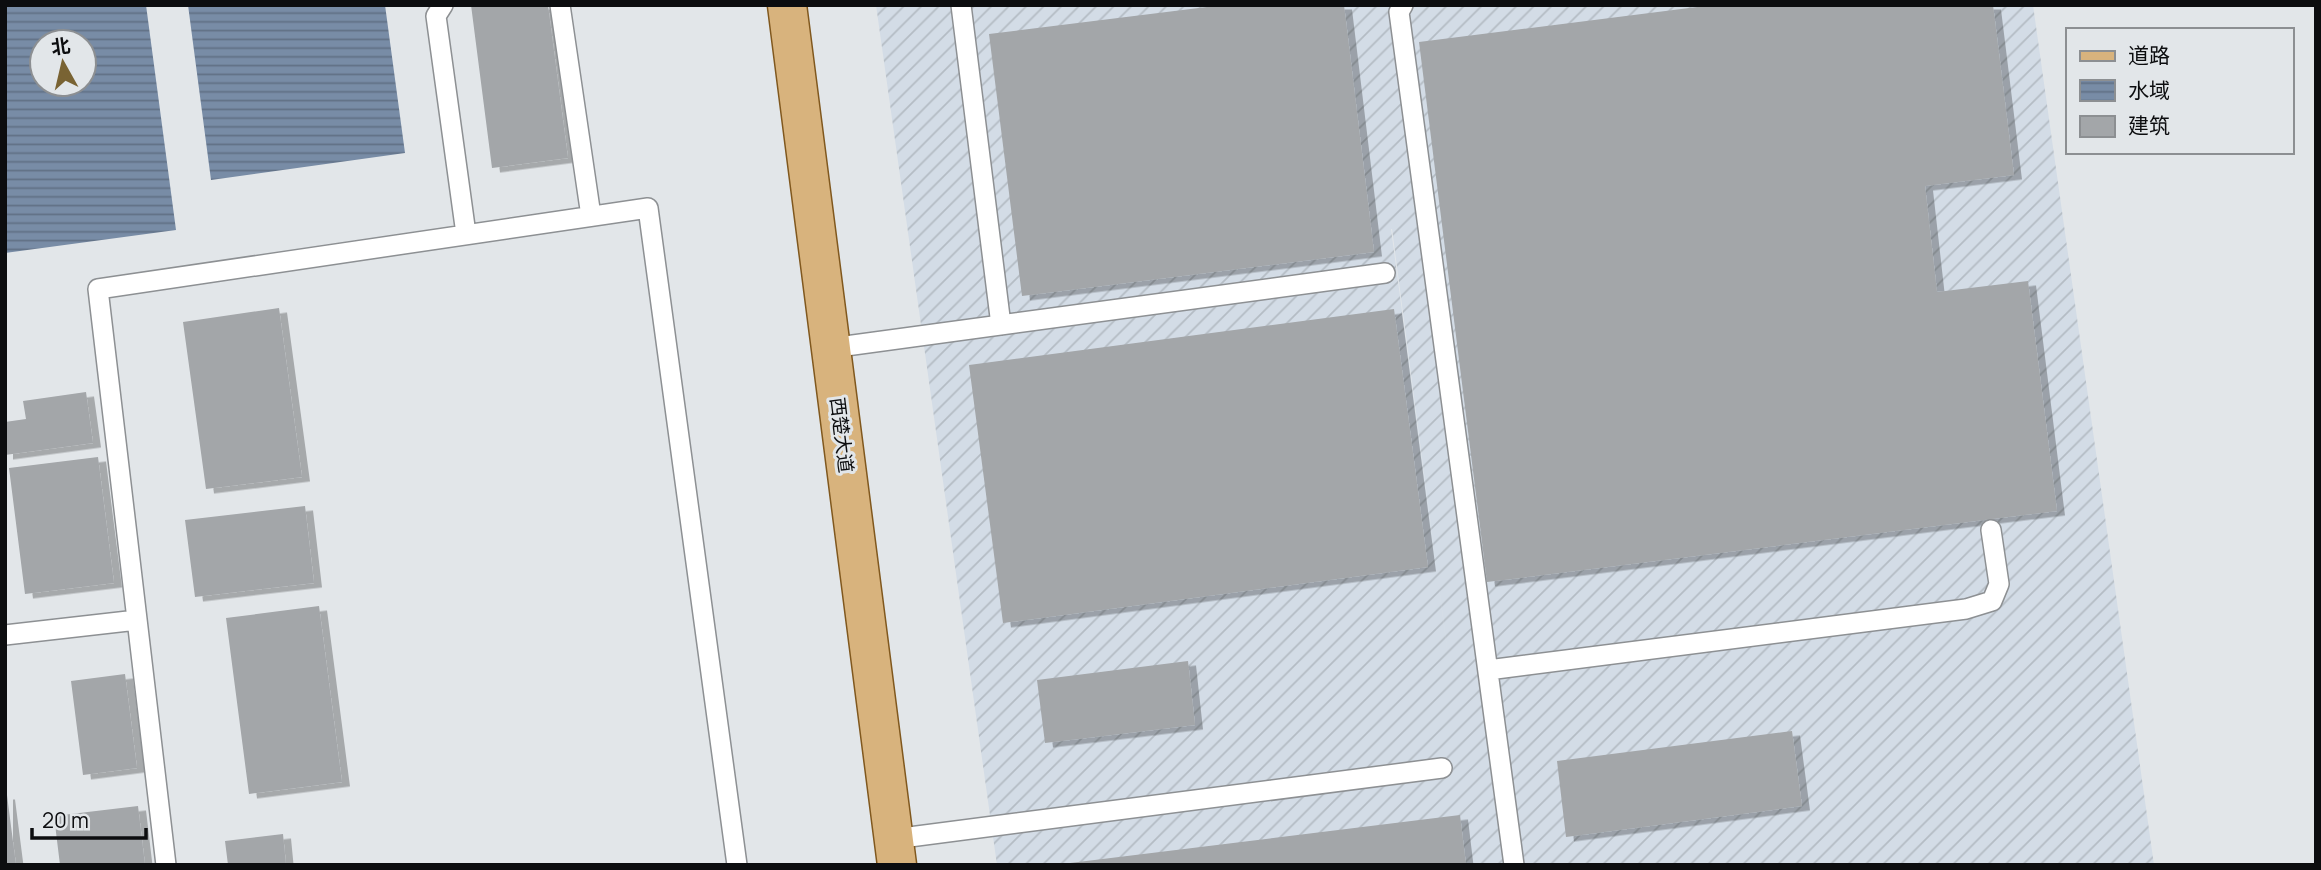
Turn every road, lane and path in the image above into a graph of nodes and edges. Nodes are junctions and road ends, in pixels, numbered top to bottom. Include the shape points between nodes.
1 (443, 5) edge
2 (560, 5) edge
3 (787, 5) edge
4 (962, 5) edge
5 (1403, 5) edge
6 (591, 216) junction
7 (466, 234) junction
8 (1385, 273) dead end
9 (1001, 325) junction
10 (831, 348) junction
11 (1991, 530) dead end
12 (137, 620) junction
13 (5, 635) edge
14 (1488, 670) junction
15 (1442, 768) dead end
16 (895, 852) edge
17 (166, 865) edge
18 (737, 865) edge
19 (1514, 865) edge

1 - 7 lane via 436,16
2 - 6 lane
3 - 10 main road, 西楚大道
4 - 9 lane
5 - 14 lane via 1399,12
6 - 7 lane
6 - 18 lane via 648,208
7 - 12 lane via 98,289
8 - 9 lane
9 - 10 lane
10 - 16 main road, 西楚大道
11 - 14 lane via 1999,584 1992,601 1966,609
12 - 13 lane
12 - 17 lane
14 - 19 lane
15 - 16 lane

